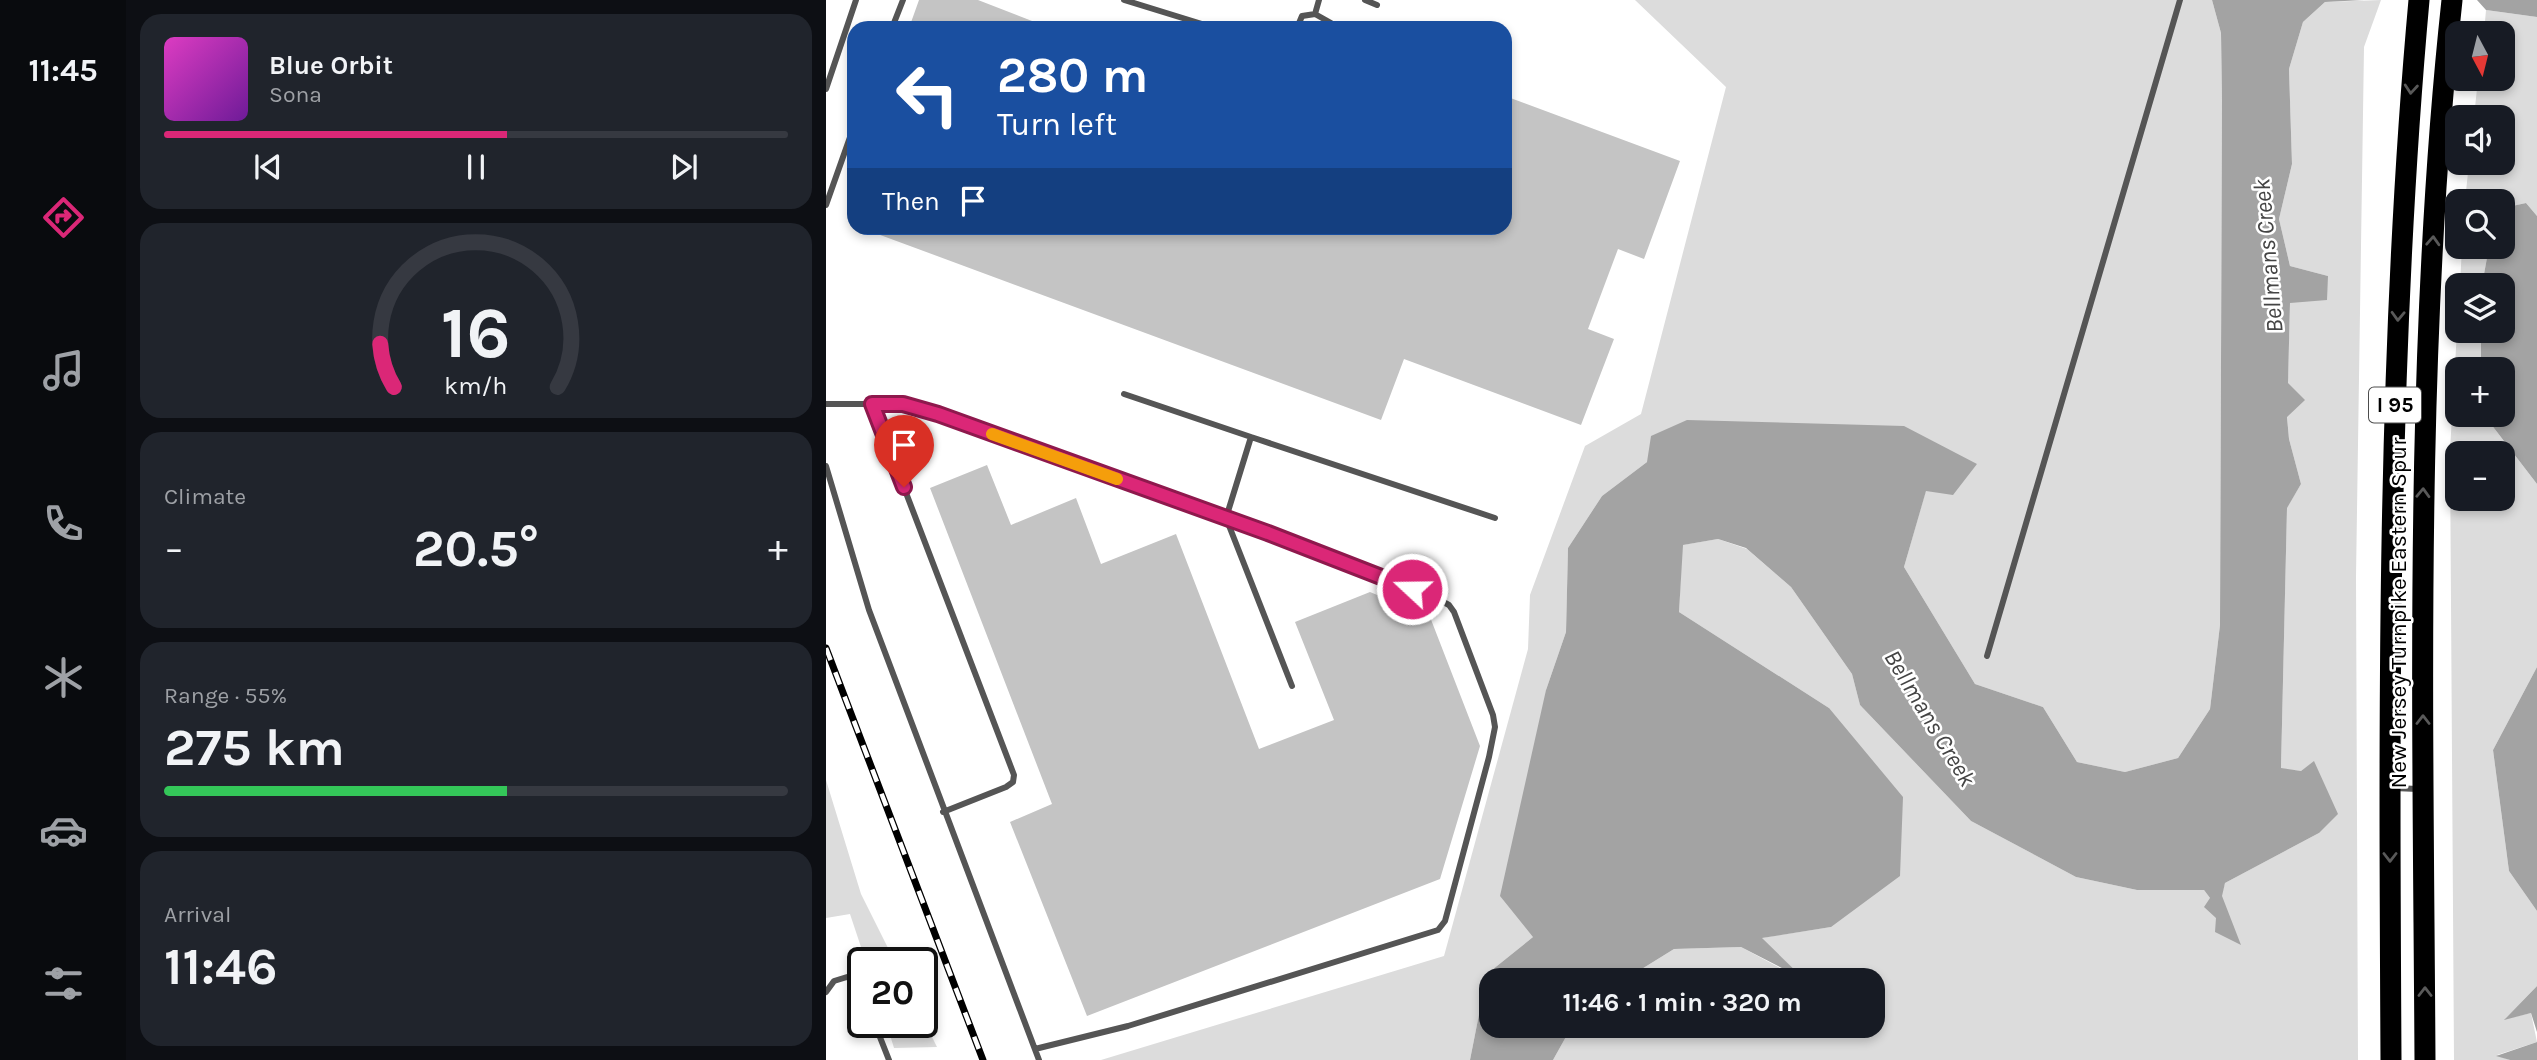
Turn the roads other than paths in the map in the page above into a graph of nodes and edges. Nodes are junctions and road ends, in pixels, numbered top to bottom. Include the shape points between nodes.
1 (856, 0) edge
2 (903, 0) edge
3 (1124, 0) edge
4 (1319, 0) edge
5 (1365, 0) edge
6 (2180, 0) edge
7 (2452, 0) edge
8 (1377, 5) dead end
9 (2418, 11) edge
10 (1315, 14) junction
11 (849, 21) edge
12 (895, 21) edge
13 (1192, 21) edge
14 (1299, 21) edge
15 (1327, 21) edge
16 (847, 27) edge
17 (826, 89) edge
18 (847, 146) edge
19 (826, 205) edge
20 (1124, 394) dead end
21 (826, 404) edge
22 (872, 404) junction
23 (1251, 437) junction
24 (826, 466) edge
25 (1226, 518) junction
26 (1495, 518) dead end
27 (1987, 656) dead end
28 (1292, 686) dead end
29 (2389, 788) junction
30 (2424, 789) junction
31 (943, 812) junction
32 (847, 978) edge
33 (826, 992) edge
34 (880, 1038) edge
35 (1035, 1049) junction
36 (889, 1060) edge
37 (1039, 1060) edge
38 (2391, 1060) edge
39 (2425, 1060) edge

1 - 11 lane
2 - 12 lane
3 - 13 lane
4 - 10 lane
5 - 8 lane
6 - 27 lane
30 -> 7 highway, New Jersey Turnpike Eastern Spur / I 95 via 2426,376
9 -> 29 highway, New Jersey Turnpike Eastern Spur / I 95 via 2396,375
10 - 14 lane via 1301,16
10 - 15 lane
16 - 17 lane
18 - 19 lane
20 - 23 lane
21 - 22 lane
22 - 25 lane via 903,404 938,414
22 - 31 lane via 1014,775 1006,787
23 - 25 lane
23 - 26 lane
24 - 31 lane via 869,610
25 - 28 lane
25 - 35 lane via 1436,598 1454,612 1495,727 1445,921 1425,935 1128,1026
29 - 30 lane
29 -> 38 highway, New Jersey Turnpike Eastern Spur / I 95
39 -> 30 highway, New Jersey Turnpike Eastern Spur / I 95
31 - 35 lane
32 - 33 lane via 834,981
34 - 36 lane
35 - 37 lane

